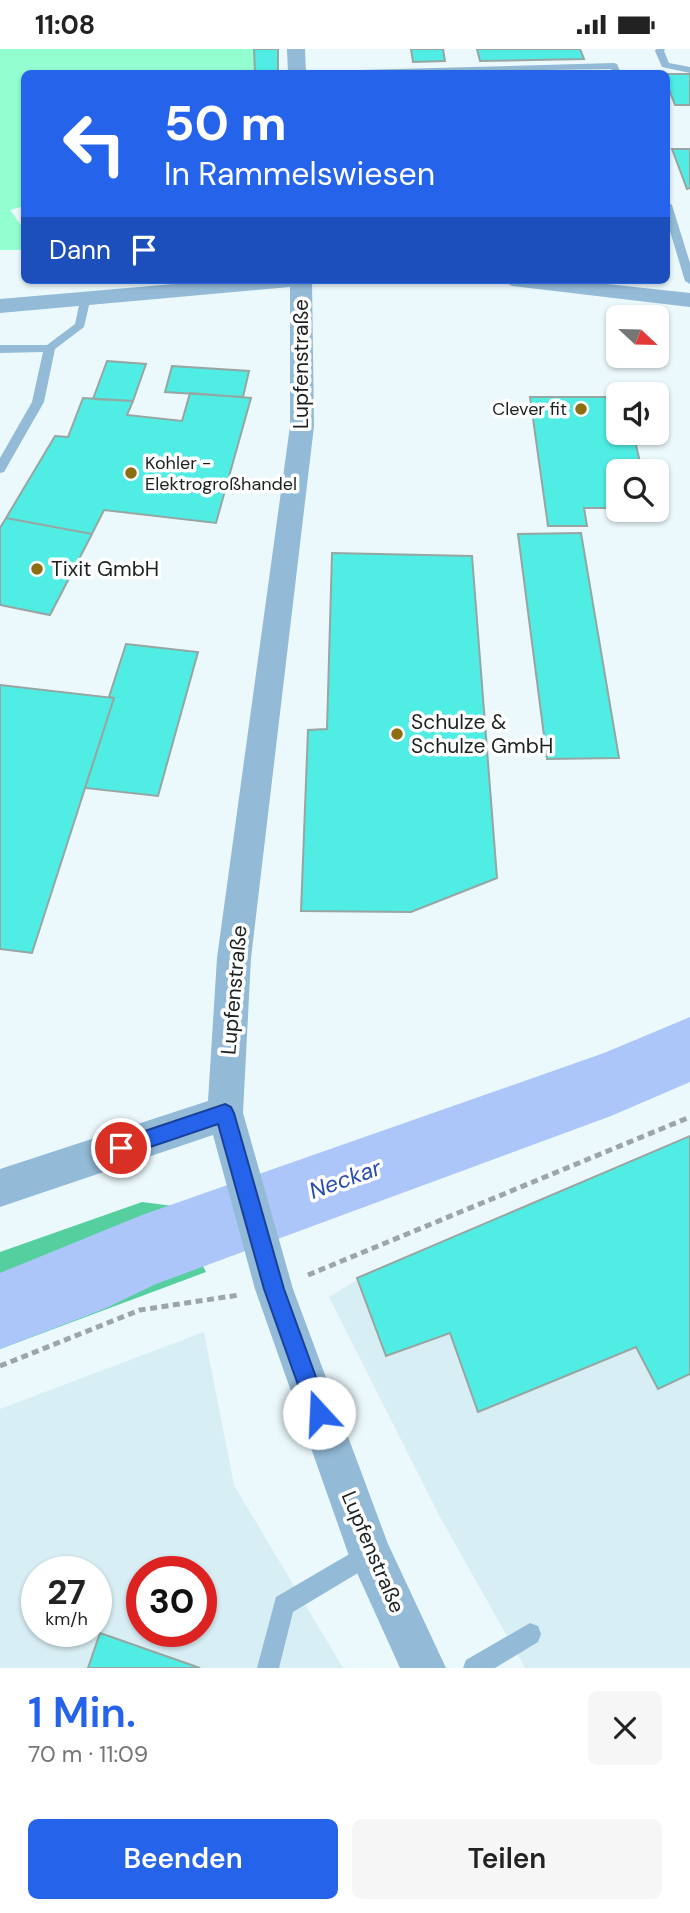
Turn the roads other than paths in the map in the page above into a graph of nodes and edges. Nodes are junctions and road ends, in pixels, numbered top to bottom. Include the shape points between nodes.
1 (296, 49) edge
2 (661, 49) edge
3 (297, 70) edge
4 (469, 70) edge
5 (616, 70) edge
6 (690, 70) edge
7 (670, 215) edge
8 (690, 281) edge
9 (253, 284) edge
10 (301, 284) edge
11 (548, 284) edge
12 (690, 300) edge
13 (85, 301) junction
14 (0, 306) edge
15 (50, 348) junction
16 (0, 349) edge
17 (0, 469) edge
18 (225, 1113) junction
19 (0, 1188) edge
20 (370, 1553) junction
21 (530, 1634) dead end
22 (268, 1668) edge
23 (424, 1668) edge
24 (474, 1668) edge

1 - 3 street
2 - 6 lane via 664,65
4 - 5 lane via 614,66
7 - 8 lane
9 - 13 street
10 - 18 street, Lupfenstraße via 302,426 234,958
11 - 12 street
13 - 14 street
13 - 15 lane via 80,325
15 - 16 lane
15 - 17 lane via 38,403
18 - 19 street
18 - 20 street, Lupfenstraße via 274,1289
20 - 22 lane via 284,1605
20 - 23 street, Lupfenstraße
21 - 24 lane

